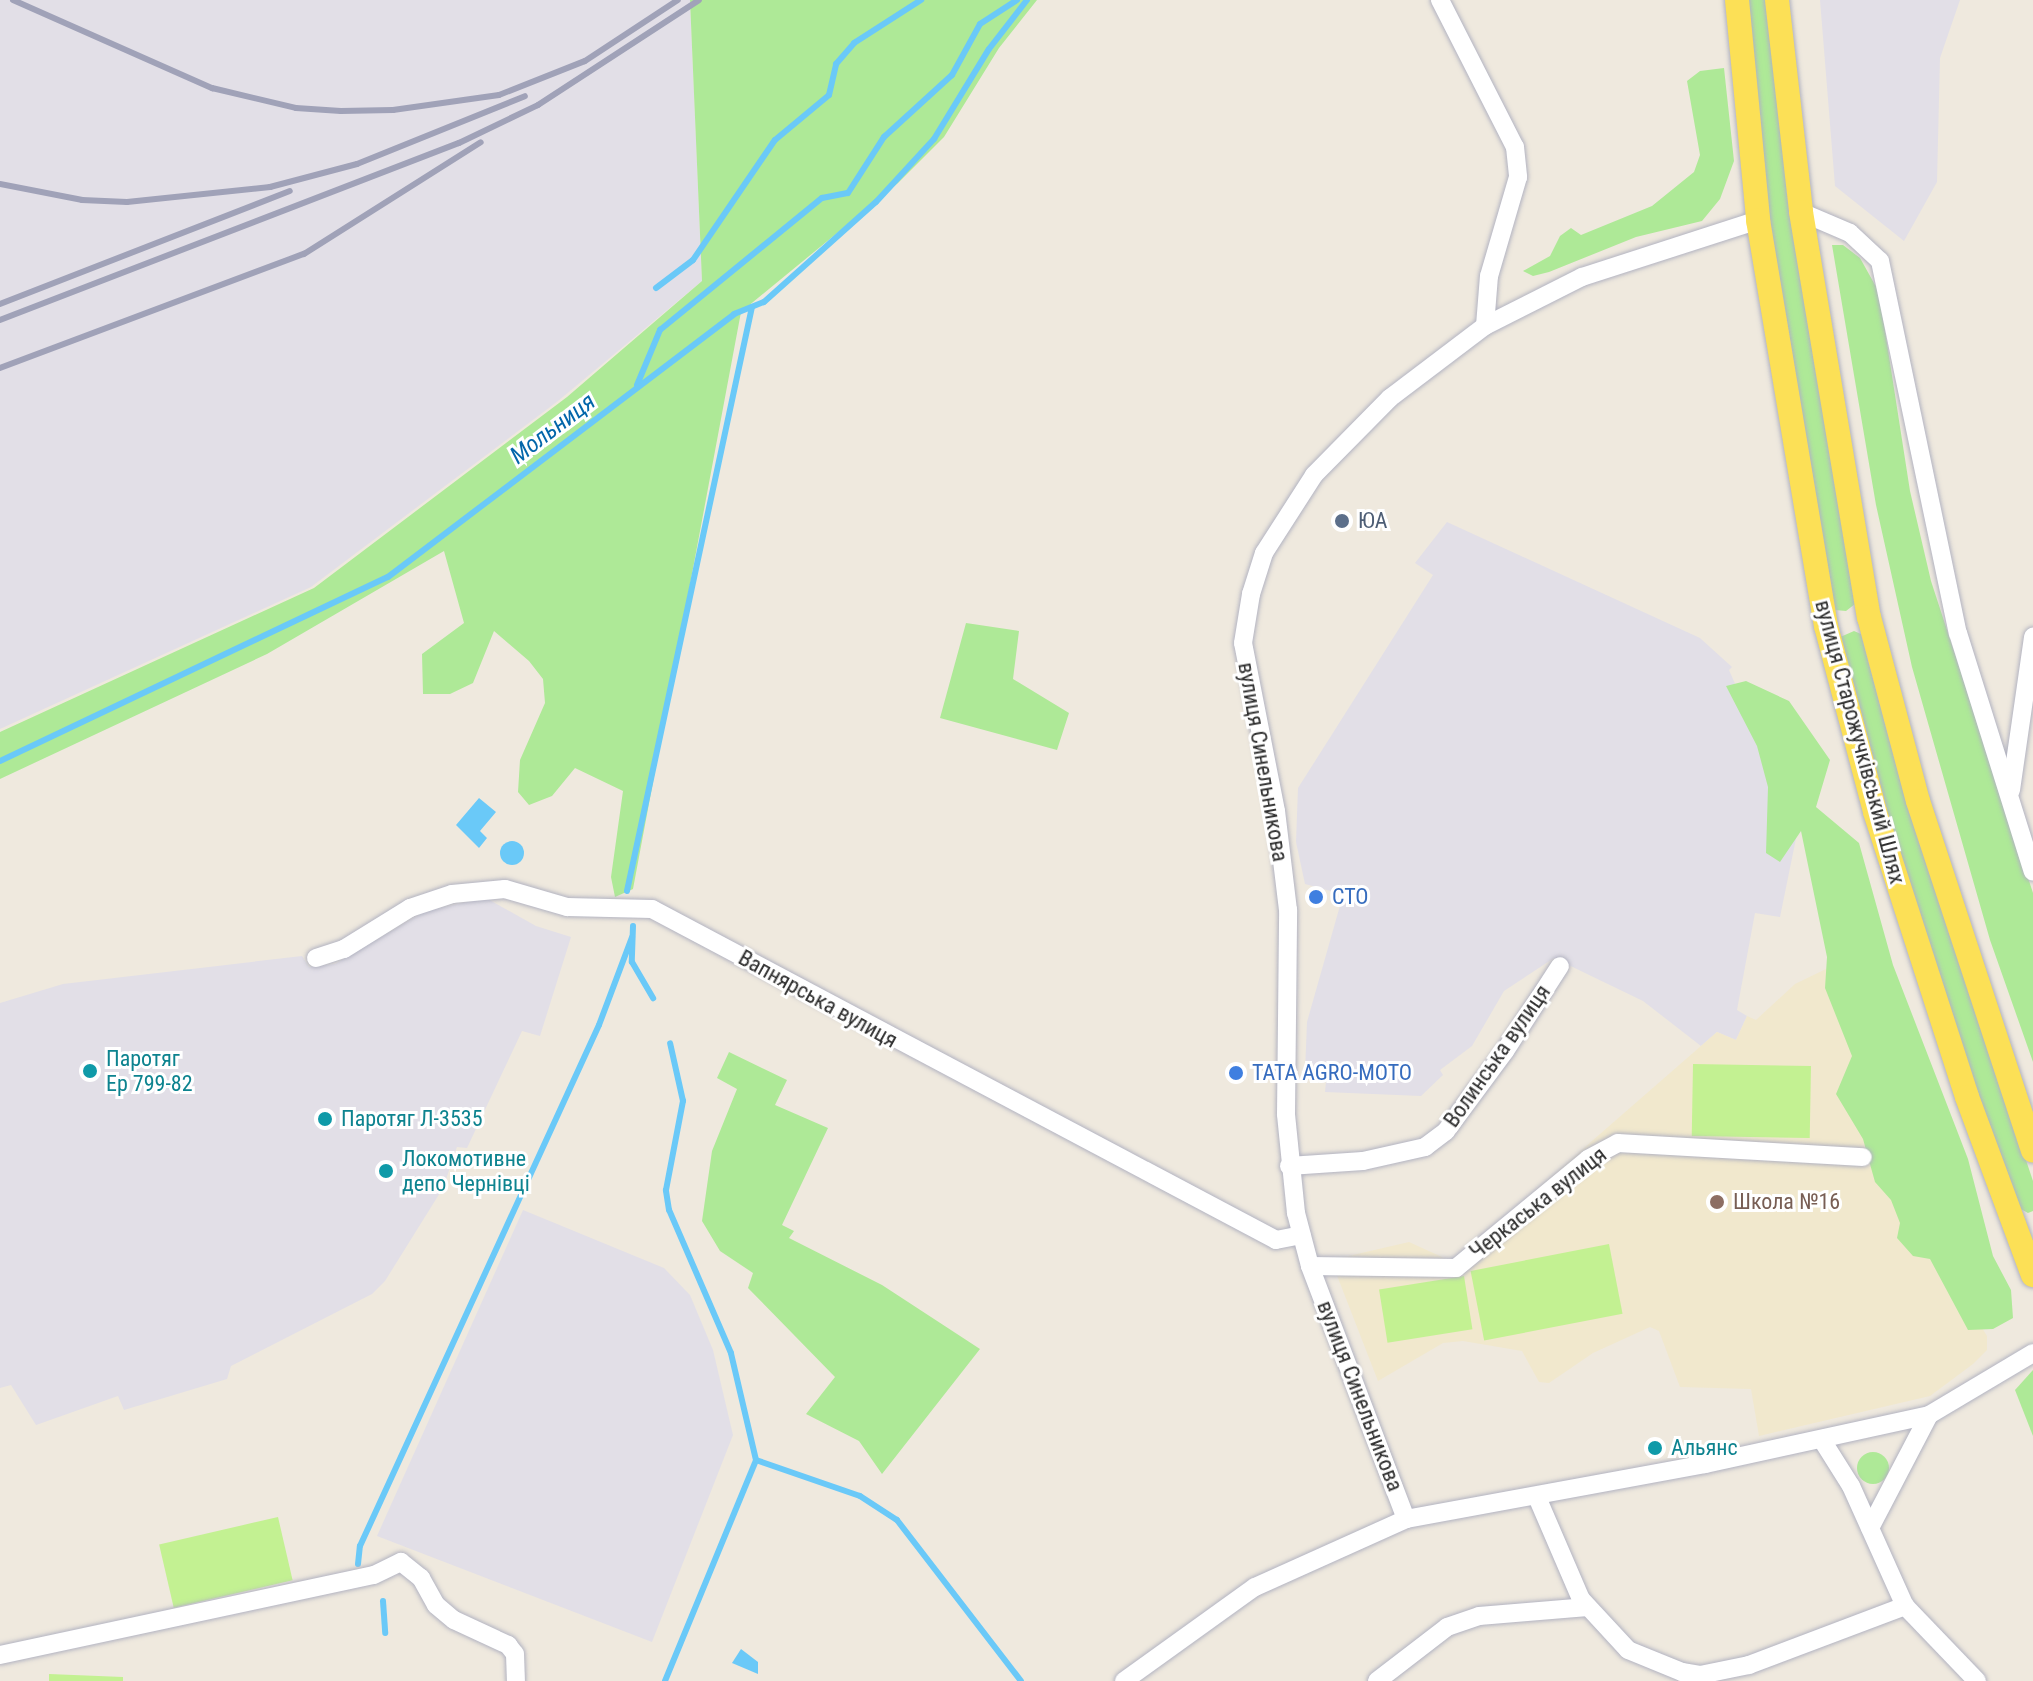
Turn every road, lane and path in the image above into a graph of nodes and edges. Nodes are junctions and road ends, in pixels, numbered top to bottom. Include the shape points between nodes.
1 (1440, 0) edge
2 (1737, 0) edge
3 (1777, 0) edge
4 (1801, 212) junction
5 (1758, 220) junction
6 (1485, 326) junction
7 (1869, 617) junction
8 (1826, 626) junction
9 (2033, 637) edge
10 (2010, 797) junction
11 (2033, 872) edge
12 (316, 958) dead end
13 (1560, 966) dead end
14 (2033, 1151) edge
15 (1863, 1157) dead end
16 (1289, 1166) junction
17 (1302, 1235) junction
18 (2026, 1235) edge
19 (1310, 1266) junction
20 (2032, 1273) edge
21 (2033, 1353) edge
22 (1929, 1415) junction
23 (1822, 1440) junction
24 (1537, 1497) junction
25 (1406, 1519) junction
26 (1870, 1528) junction
27 (1905, 1606) junction
28 (1588, 1607) junction
29 (0, 1655) edge
30 (516, 1681) edge
31 (1124, 1681) edge
32 (1377, 1681) edge
33 (1977, 1681) edge

1 - 6 street via 1515,147 1518,177 1489,276
2 - 5 main road, вулиця Старожучківський Шлях
3 - 4 main road, вулиця Старожучківський Шлях
4 - 7 main road, вулиця Старожучківський Шлях
4 - 10 street via 1850,233 1880,261 1958,633
5 - 6 street, вулиця Синельникова via 1582,277
5 - 8 main road, вулиця Старожучківський Шлях
6 - 16 street, вулиця Синельникова via 1390,398 1314,475 1264,553 1251,594 1243,643 1276,811 1288,910
7 - 8 main road
7 - 14 main road, вулиця Старожучківський Шлях via 1918,801
8 - 18 main road, вулиця Старожучківський Шлях via 1879,827
9 - 10 street
10 - 11 street
12 - 17 street, Вапнярська вулиця via 344,949 410,908 452,894 505,889 567,907 652,909 1276,1240
13 - 16 street, Волинська вулиця via 1446,1131 1425,1147 1363,1161
15 - 19 street, Черкаська вулиця via 1618,1143 1588,1159 1456,1268
16 - 17 street, вулиця Синельникова
17 - 19 street, вулиця Синельникова
18 - 20 main road, вулиця Старожучківський Шлях
19 - 25 street, вулиця Синельникова
21 - 22 street
22 - 23 street
22 - 26 street
23 - 24 street
23 - 26 street
24 - 25 street
24 - 28 street via 1555,1550
25 - 31 street via 1255,1587
26 - 27 street
27 - 28 street via 1749,1665 1700,1675 1643,1659
27 - 33 street
28 - 32 street via 1468,1619 1416,1647
29 - 30 street via 374,1575 401,1562 454,1620 508,1645 515,1654

